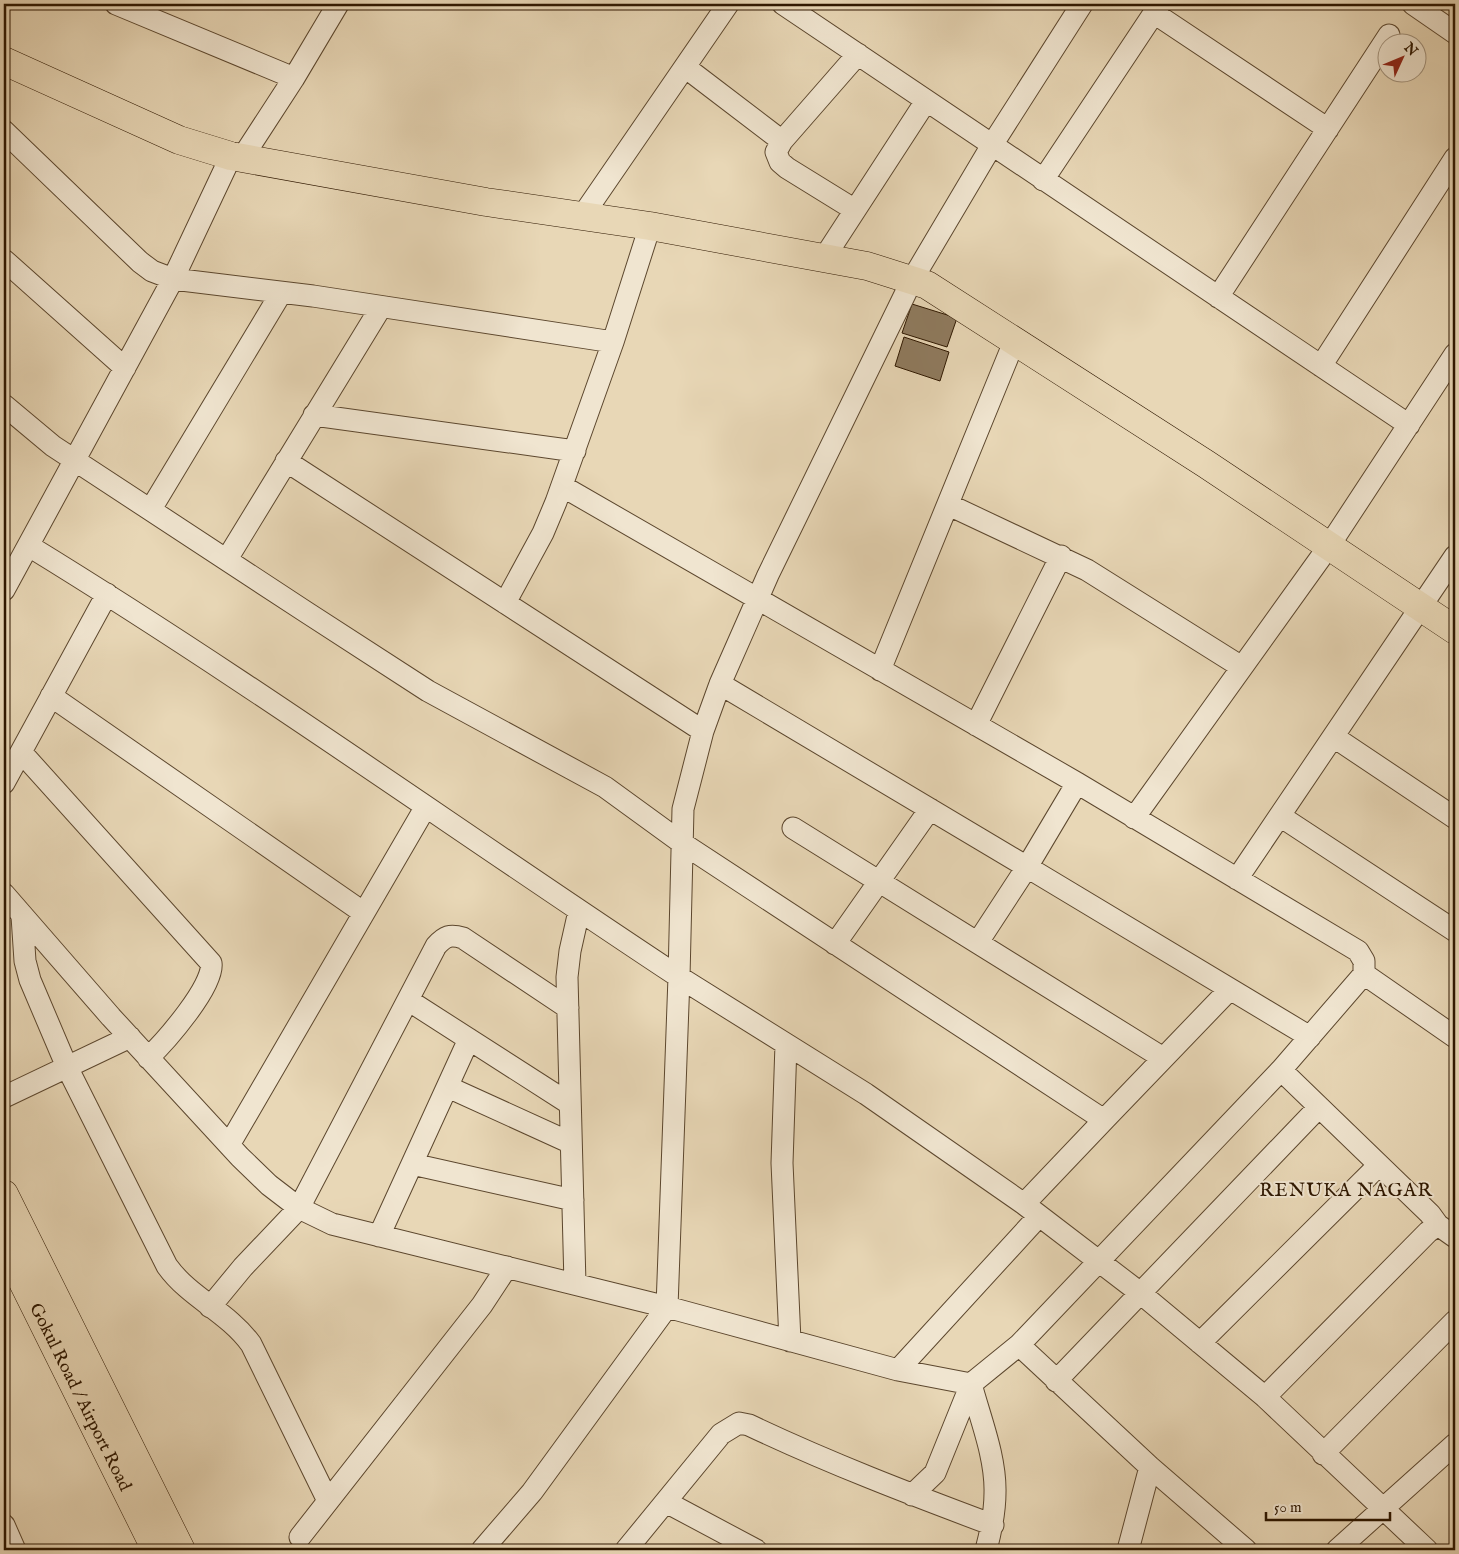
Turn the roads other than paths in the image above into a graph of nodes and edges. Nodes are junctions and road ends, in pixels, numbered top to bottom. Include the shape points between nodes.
1 (116, 4) edge
2 (336, 4) edge
3 (728, 4) edge
4 (783, 4) edge
5 (1081, 4) edge
6 (1414, 4) edge
7 (1157, 8) edge
8 (1455, 33) edge
9 (858, 54) junction
10 (1376, 55) edge
11 (4, 61) edge
12 (685, 67) junction
13 (294, 78) junction
14 (926, 101) junction
15 (1328, 129) junction
16 (4, 131) edge
17 (782, 141) junction
18 (992, 145) junction
19 (237, 157) junction
20 (1455, 158) edge
21 (1042, 180) junction
22 (854, 210) junction
23 (583, 215) junction
24 (650, 226) junction
25 (824, 258) junction
26 (4, 260) edge
27 (173, 279) junction
28 (912, 280) junction
29 (281, 292) junction
30 (1218, 297) junction
31 (381, 307) junction
32 (614, 342) junction
33 (1014, 342) junction
34 (1455, 354) edge
35 (1321, 366) junction
36 (125, 368) junction
37 (4, 405) edge
38 (314, 415) junction
39 (1410, 425) junction
40 (575, 451) junction
41 (75, 459) junction
42 (286, 461) junction
43 (562, 486) junction
44 (948, 504) junction
45 (151, 509) junction
46 (29, 546) junction
47 (1329, 546) junction
48 (1061, 556) junction
49 (1455, 556) edge
50 (227, 559) junction
51 (9, 565) edge
52 (4, 590) edge
53 (108, 594) junction
54 (758, 601) junction
55 (506, 603) junction
56 (1421, 607) junction
57 (1455, 630) edge
58 (1240, 666) junction
59 (880, 670) junction
60 (720, 684) junction
61 (51, 696) junction
62 (976, 725) junction
63 (703, 731) junction
64 (1334, 737) junction
65 (21, 752) junction
66 (4, 783) edge
67 (1077, 784) junction
68 (425, 808) junction
69 (930, 809) junction
70 (1280, 816) junction
71 (1134, 818) junction
72 (1455, 818) edge
73 (793, 828) dead end
74 (682, 843) junction
75 (1027, 867) junction
76 (1237, 879) junction
77 (879, 881) junction
78 (4, 894) edge
79 (579, 911) junction
80 (364, 913) junction
81 (22, 916) junction
82 (1455, 931) edge
83 (978, 942) junction
84 (835, 944) junction
85 (1364, 974) junction
86 (679, 977) junction
87 (1230, 989) junction
88 (408, 1000) junction
89 (568, 1008) junction
90 (130, 1037) junction
91 (1310, 1037) junction
92 (1455, 1037) edge
93 (469, 1039) junction
94 (786, 1044) junction
95 (148, 1058) junction
96 (1164, 1058) junction
97 (67, 1067) junction
98 (1281, 1070) junction
99 (448, 1087) junction
100 (4, 1097) edge
101 (570, 1104) junction
102 (1319, 1107) junction
103 (1104, 1120) junction
104 (571, 1143) junction
105 (229, 1145) junction
106 (412, 1164) junction
107 (1379, 1165) junction
108 (4, 1194) edge
109 (573, 1200) junction
110 (299, 1208) junction
111 (1032, 1210) junction
112 (1438, 1225) junction
113 (379, 1236) junction
114 (1455, 1237) edge
115 (4, 1244) edge
116 (1097, 1261) junction
117 (507, 1267) junction
118 (575, 1284) junction
119 (1139, 1292) junction
120 (210, 1307) junction
121 (667, 1307) junction
122 (1455, 1321) edge
123 (790, 1341) junction
124 (1200, 1342) junction
125 (1019, 1345) junction
126 (898, 1370) junction
127 (1056, 1381) junction
128 (972, 1384) junction
129 (1265, 1397) junction
130 (1455, 1444) edge
131 (1323, 1454) junction
132 (1150, 1467) junction
133 (912, 1495) junction
134 (328, 1502) junction
135 (666, 1502) junction
136 (1384, 1509) junction
137 (992, 1525) junction
138 (4, 1526) edge
139 (300, 1537) dead end
140 (14, 1550) edge
141 (156, 1550) edge
142 (181, 1550) edge
143 (482, 1550) edge
144 (626, 1550) edge
145 (756, 1550) edge
146 (986, 1550) edge
147 (1128, 1550) edge
148 (1246, 1550) edge
149 (1337, 1550) edge
150 (1427, 1550) edge

1 - 13 street
2 - 13 street
3 - 12 street
4 - 9 street
5 - 18 street
6 - 8 street
7 - 15 street
7 - 21 street
9 - 14 street
9 - 17 street
10 - 15 street
11 - 19 main road via 179,140
12 - 17 street
12 - 23 street
13 - 19 street
14 - 18 street
14 - 22 street
15 - 30 street
16 - 27 street via 140,262 152,271
17 - 22 street via 776,152 780,162
18 - 21 street
18 - 28 street
19 - 23 main road via 486,202
19 - 27 street
20 - 35 street
21 - 30 street
22 - 25 street
23 - 24 main road
24 - 25 main road
24 - 32 street
25 - 28 main road via 867,266
26 - 36 street
27 - 29 street
27 - 36 street
28 - 33 main road via 927,285
28 - 54 street
29 - 31 street
29 - 45 street
30 - 35 street
31 - 32 street
31 - 38 street
32 - 40 street
33 - 44 street
33 - 47 main road
34 - 39 street
35 - 39 street
36 - 41 street
37 - 41 street
38 - 40 street
38 - 42 street
39 - 47 street
40 - 43 street
41 - 45 street
41 - 46 street
42 - 50 street
42 - 55 street
43 - 54 street
43 - 55 street via 543,533
44 - 48 street
44 - 59 street
45 - 50 street
46 - 51 street
46 - 53 street
47 - 56 main road
47 - 58 street
48 - 58 street
48 - 62 street
49 - 56 street
50 - 74 street via 428,691 605,788
51 - 52 street
53 - 61 street
53 - 68 street
54 - 59 street
54 - 60 street
55 - 63 street
56 - 57 main road
56 - 64 street
58 - 71 street
59 - 62 street
60 - 63 street
60 - 69 street
61 - 65 street
61 - 80 street
62 - 67 street
63 - 74 street via 683,809
64 - 70 street
64 - 72 street
65 - 66 street
65 - 95 street via 211,963 209,978 180,1022
67 - 71 street
67 - 75 street
68 - 79 street
68 - 80 street
69 - 75 street
69 - 77 street
70 - 76 street
70 - 82 street
71 - 76 street
73 - 77 street
74 - 84 street
74 - 86 street
75 - 83 street
75 - 87 street
76 - 85 street via 1358,951 1364,961
77 - 83 street
77 - 84 street
78 - 81 street
79 - 86 street
79 - 89 street via 570,951
80 - 105 street
81 - 90 street
81 - 97 street via 25,961 30,980
83 - 96 street
84 - 103 street
85 - 91 street
85 - 92 street
86 - 94 street
86 - 121 street
87 - 91 street
87 - 96 street
88 - 89 street via 436,946 443,938 452,935 463,938
88 - 93 street
88 - 110 street
89 - 101 street
90 - 95 street
90 - 97 street
91 - 98 street
93 - 99 street
93 - 101 street
94 - 111 street via 866,1094
94 - 123 street via 782,1163
95 - 105 street
96 - 103 street
97 - 100 street
97 - 120 street via 167,1266 190,1292
98 - 102 street
98 - 116 street
99 - 104 street
99 - 106 street
101 - 104 street
102 - 107 street
102 - 119 street
103 - 111 street
104 - 109 street
105 - 110 street
106 - 109 street
106 - 113 street
107 - 112 street
107 - 124 street
108 - 142 main road
109 - 118 street
110 - 113 street via 332,1224
110 - 120 street
111 - 116 street
111 - 126 street
112 - 114 street
112 - 129 street
113 - 117 street
115 - 141 main road, Gokul Road / Airport Road
116 - 119 street
116 - 125 street
117 - 118 street
117 - 134 street via 482,1305
118 - 121 street
119 - 124 street
119 - 127 street
120 - 134 street via 241,1329 251,1344
121 - 123 street
121 - 143 street via 532,1492
122 - 131 street
123 - 126 street
124 - 129 street
125 - 127 street
125 - 128 street
126 - 128 street
127 - 132 street
128 - 133 street via 935,1473
128 - 137 street via 996,1492
129 - 131 street
130 - 136 street
131 - 136 street
132 - 147 street
132 - 148 street
133 - 135 street via 740,1423 721,1434
133 - 137 street
134 - 139 street
135 - 144 street
135 - 145 street
136 - 149 street
136 - 150 street
137 - 146 street
138 - 140 street

